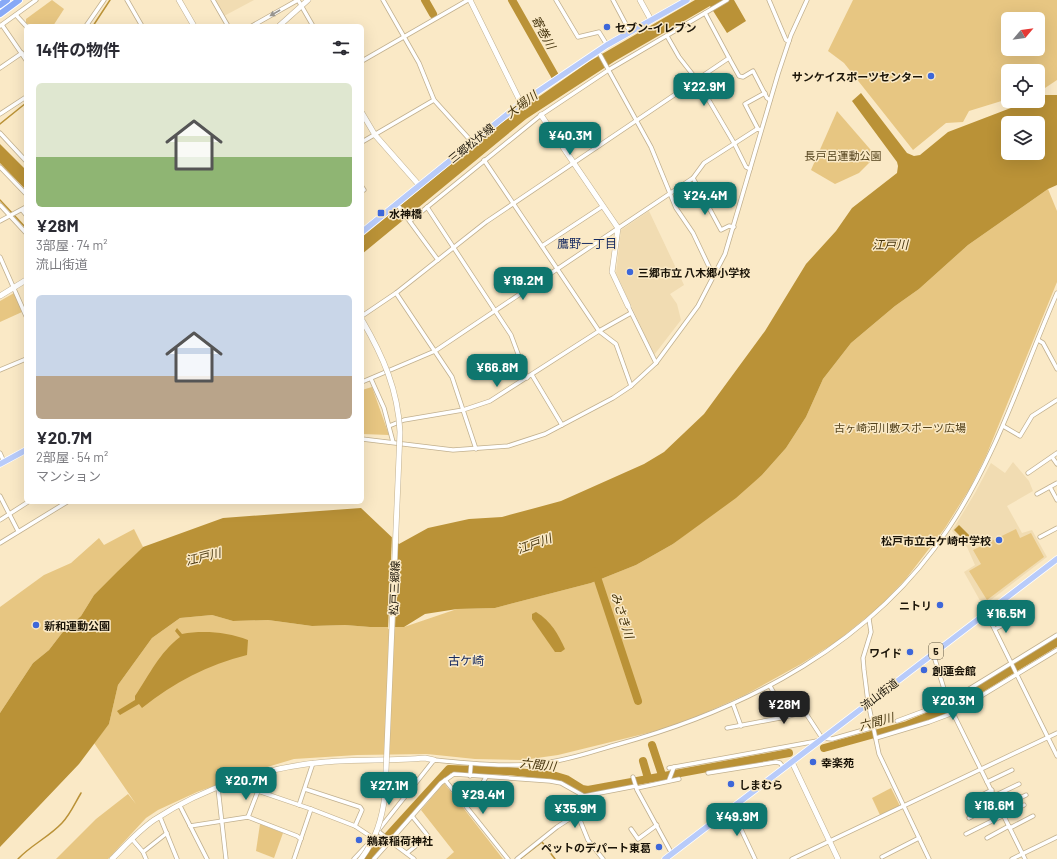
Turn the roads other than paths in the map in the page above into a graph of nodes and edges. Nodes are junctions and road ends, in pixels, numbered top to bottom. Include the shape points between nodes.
1 (4, 0) edge
2 (7, 0) edge
3 (18, 0) edge
4 (36, 0) edge
5 (104, 0) edge
6 (128, 0) edge
7 (179, 0) edge
8 (213, 0) edge
9 (308, 0) edge
10 (383, 0) edge
11 (469, 0) edge
12 (556, 0) edge
13 (613, 0) edge
14 (640, 0) edge
15 (687, 0) edge
16 (727, 0) edge
17 (769, 0) edge
18 (807, 0) edge
19 (299, 2) edge
20 (0, 4) edge
21 (0, 13) edge
22 (705, 13) junction
23 (16, 15) junction
24 (651, 20) junction
25 (24, 24) edge
26 (87, 24) edge
27 (141, 24) edge
28 (193, 24) edge
29 (227, 24) edge
30 (256, 24) edge
31 (281, 24) edge
32 (312, 24) edge
33 (1, 25) edge
34 (630, 32) junction
35 (667, 36) junction
36 (404, 37) junction
37 (789, 41) junction
38 (607, 45) junction
39 (22, 53) junction
40 (599, 53) junction
41 (24, 56) edge
42 (729, 58) junction
43 (364, 60) edge
44 (0, 68) edge
45 (607, 69) junction
46 (697, 80) junction
47 (765, 94) junction
48 (24, 98) edge
49 (434, 100) junction
50 (770, 100) junction
51 (521, 103) junction
52 (0, 114) edge
53 (541, 115) junction
54 (364, 117) edge
55 (636, 120) junction
56 (759, 129) junction
57 (0, 133) edge
58 (374, 135) junction
59 (364, 141) edge
60 (472, 142) junction
61 (734, 143) junction
62 (24, 156) edge
63 (484, 160) junction
64 (574, 162) junction
65 (0, 167) edge
66 (750, 169) junction
67 (693, 178) junction
68 (419, 185) junction
69 (24, 192) edge
70 (670, 192) junction
71 (512, 204) junction
72 (0, 205) edge
73 (398, 205) junction
74 (603, 206) junction
75 (427, 207) junction
76 (22, 210) joint
77 (24, 212) edge
78 (10, 216) junction
79 (409, 220) junction
80 (0, 221) edge
81 (734, 227) junction
82 (618, 228) junction
83 (364, 230) edge
84 (24, 231) edge
85 (542, 246) junction
86 (454, 248) junction
87 (0, 257) edge
88 (438, 260) junction
89 (556, 269) junction
90 (715, 275) junction
91 (24, 281) edge
92 (13, 288) junction
93 (396, 293) junction
94 (1057, 293) edge
95 (0, 296) edge
96 (628, 306) joint
97 (495, 310) junction
98 (24, 312) edge
99 (631, 313) junction
100 (364, 315) edge
101 (364, 324) edge
102 (599, 331) junction
103 (1038, 340) junction
104 (435, 352) junction
105 (24, 360) edge
106 (656, 363) junction
107 (1057, 369) edge
108 (0, 370) edge
109 (532, 375) junction
110 (527, 378) junction
111 (371, 379) junction
112 (364, 381) edge
113 (631, 386) junction
114 (1057, 400) edge
115 (463, 410) junction
116 (562, 425) junction
117 (389, 426) junction
118 (1002, 426) junction
119 (364, 439) edge
120 (393, 442) junction
121 (476, 449) junction
122 (24, 451) edge
123 (0, 453) edge
124 (1057, 453) edge
125 (1052, 457) junction
126 (2, 463) edge
127 (1057, 464) edge
128 (1028, 473) dead end
129 (1057, 483) edge
130 (1050, 487) junction
131 (1037, 494) dead end
132 (0, 496) edge
133 (1057, 500) edge
134 (25, 504) edge
135 (64, 504) edge
136 (9, 514) junction
137 (0, 520) edge
138 (1057, 528) edge
139 (18, 531) junction
140 (1040, 537) dead end
141 (0, 544) edge
142 (1057, 560) edge
143 (986, 612) junction
144 (1023, 615) dead end
145 (869, 619) junction
146 (995, 629) junction
147 (1057, 636) edge
148 (1057, 650) edge
149 (933, 653) junction
150 (1012, 663) junction
151 (1017, 674) junction
152 (770, 686) junction
153 (868, 702) junction
154 (948, 702) junction
155 (733, 704) junction
156 (953, 713) junction
157 (780, 718) junction
158 (897, 721) dead end
159 (741, 726) junction
160 (874, 727) junction
161 (728, 728) dead end
162 (1057, 733) edge
163 (1048, 737) junction
164 (876, 738) junction
165 (821, 740) junction
166 (1057, 756) edge
167 (434, 760) junction
168 (792, 762) junction
169 (313, 763) junction
170 (471, 764) junction
171 (674, 767) junction
172 (669, 768) dead end
173 (784, 768) junction
174 (981, 769) junction
175 (1012, 770) dead end
176 (264, 772) junction
177 (708, 774) dead end
178 (470, 776) junction
179 (486, 777) junction
180 (633, 777) dead end
181 (678, 778) dead end
182 (445, 780) junction
183 (669, 780) junction
184 (987, 782) junction
185 (1019, 784) dead end
186 (636, 787) junction
187 (218, 788) junction
188 (305, 789) junction
189 (992, 790) junction
190 (258, 791) junction
191 (580, 794) junction
192 (994, 796) junction
193 (1026, 796) dead end
194 (968, 802) dead end
195 (998, 803) junction
196 (464, 804) junction
197 (299, 805) junction
198 (1024, 805) dead end
199 (180, 806) junction
200 (904, 807) junction
201 (731, 808) junction
202 (1000, 808) junction
203 (311, 809) junction
204 (577, 814) junction
205 (412, 816) junction
206 (1004, 816) junction
207 (1033, 816) dead end
208 (160, 817) junction
209 (248, 817) junction
210 (969, 818) dead end
211 (221, 820) junction
212 (657, 825) junction
213 (190, 826) junction
214 (354, 826) junction
215 (1009, 827) junction
216 (631, 829) dead end
217 (380, 832) junction
218 (167, 833) junction
219 (966, 834) dead end
220 (1057, 837) edge
221 (373, 838) junction
222 (918, 838) junction
223 (987, 838) dead end
224 (132, 839) junction
225 (301, 839) junction
226 (389, 840) junction
227 (829, 841) junction
228 (143, 852) junction
229 (407, 853) junction
230 (1022, 854) junction
231 (672, 856) edge
232 (882, 857) dead end
233 (114, 858) edge
234 (146, 859) edge
235 (177, 859) edge
236 (207, 859) edge
237 (226, 859) edge
238 (294, 859) edge
239 (354, 859) edge
240 (361, 859) edge
241 (374, 859) edge
242 (414, 859) edge
243 (508, 859) edge
244 (517, 859) edge
245 (603, 859) edge
246 (665, 859) edge
247 (756, 859) edge
248 (792, 859) edge
249 (838, 859) edge
250 (929, 859) edge
251 (1012, 859) edge
252 (1025, 859) edge

1 - 20 highway
2 - 20 highway
3 - 21 highway
4 - 23 street
5 - 26 street
6 - 27 street
7 - 28 street
8 - 29 street
9 - 19 street
10 - 36 street
11 - 36 street
11 - 51 street
12 - 38 street via 578,37 599,32
13 - 34 street
14 - 24 street
15 - 24 main road, 三郷松伏線
16 - 22 street
17 - 37 street via 786,40
18 - 37 street
19 -> 30 street
19 - 31 street
19 - 32 street
22 - 35 street
22 - 42 street
23 - 25 street
23 - 33 street
24 - 34 main road, 三郷松伏線
33 - 39 street
34 - 38 main road, 三郷松伏線
35 - 45 street
35 - 46 street
36 - 43 street
36 - 49 street via 419,62
37 - 50 street
38 - 40 main road, 三郷松伏線
39 - 41 street
39 - 44 street
40 - 45 street
40 - 51 main road, 三郷松伏線
42 - 46 street
42 - 47 street via 739,76 743,77 753,72
45 - 53 street
45 - 55 street
46 - 55 street
46 - 61 street
47 - 50 street
47 - 56 street via 745,104
48 - 52 street
49 - 58 street
49 - 60 street
50 - 56 street
51 - 60 main road, 三郷松伏線
53 - 63 street
53 - 64 street
54 - 58 street
55 - 64 street
55 - 70 street via 651,147
56 - 61 street
56 - 66 street
57 - 62 street
58 - 59 street
58 - 68 street
60 - 68 main road, 三郷松伏線
61 - 66 street via 746,167
61 - 67 street via 704,163
63 - 71 street
63 - 75 street
64 - 71 street
64 - 74 street
65 - 69 street
66 - 81 street
67 - 70 street
67 - 81 street via 721,230 729,226
68 - 73 main road, 三郷松伏線
70 - 82 street
70 - 90 street
71 - 85 street
71 - 86 street
72 - 78 street
73 - 79 street
73 - 83 main road, 三郷松伏線
74 - 82 street
74 - 85 street
75 - 79 street
75 - 86 street
76 - 77 street
76 - 78 street
78 - 80 street
78 - 84 street
79 - 88 street
81 - 90 street
82 - 89 street
82 - 96 street via 612,272
85 - 89 street
86 - 88 street
86 - 97 street
87 - 92 street
88 - 93 street
89 - 97 street
89 - 102 street
90 - 106 street via 691,316
91 - 92 street
92 - 95 street
92 - 98 street
93 - 100 street
93 - 104 street
94 - 103 street
96 - 99 street
97 - 104 street
97 - 110 street via 512,335
99 - 102 street
99 - 106 street
101 - 240 street, 松戸三郷線, bridge via 390,374 397,399 400,432 385,794 379,828
102 - 109 street
102 - 113 street via 616,344
103 - 107 street
103 - 118 street
104 - 111 street
104 - 115 street via 452,377
105 - 108 street
106 - 113 street
109 - 110 street
109 - 116 street
110 - 115 street via 495,399
111 - 112 street
111 - 117 street
113 - 116 street
114 - 118 street via 1032,416 1020,436
115 - 117 street via 404,420
115 - 121 street
116 - 121 street via 545,434 508,446
117 - 120 street
118 - 145 street via 981,475 947,531 906,581
119 - 120 street
120 - 121 street via 453,450
122 - 126 main road
123 - 126 street
124 - 125 street
125 - 127 street
125 - 128 street
129 - 130 street
130 - 131 street
130 - 133 street
132 - 136 street
134 - 136 street
135 - 139 street
136 - 137 street
136 - 139 street
138 - 140 street
139 - 141 street
142 - 143 main road, 流山街道 / 5
143 - 146 street
143 - 149 main road, 流山街道 / 5
144 - 146 street
145 - 152 street via 846,638
145 - 153 street via 870,639 863,658
146 - 150 street
147 - 150 street
148 - 151 street
149 - 153 main road, 流山街道 / 5
149 - 154 street
150 - 151 street
150 - 154 street
151 - 156 street
151 - 163 street
152 - 155 street
152 - 157 street via 776,697
153 - 160 street
153 - 165 main road, 流山街道 / 5
154 - 158 street
155 - 159 street
155 - 170 street via 667,731 560,760 507,766
156 - 164 street
156 - 174 street
157 - 159 street
157 - 165 street via 805,712
159 - 161 street
160 - 164 street
160 - 165 street
162 - 163 street
163 - 166 street
163 - 174 street
164 - 200 street via 882,762
165 - 168 main road, 流山街道 / 5
165 - 171 street
167 - 169 street
167 - 170 street
167 - 217 street
168 - 173 main road, 流山街道 / 5
168 - 227 street
169 - 176 street
169 - 188 street
170 - 178 street
171 - 172 street
171 - 183 street
173 - 177 street via 776,762
173 - 201 main road, 流山街道 / 5
174 - 184 street
174 - 200 street
175 - 184 street
176 - 187 street
176 - 190 street
178 - 179 street
178 - 182 street via 454,774
179 - 191 street via 557,782
179 - 196 street via 480,788
180 - 186 street
181 - 183 street
182 - 196 street
182 - 205 street
183 - 186 street
184 - 189 street
185 - 192 street
186 - 191 street
186 - 212 street
187 - 199 street
187 - 211 street
188 - 197 street
188 - 214 street via 360,807 362,810
189 - 192 street
189 - 194 street
190 - 197 street
190 - 209 street
191 - 204 street via 574,804
192 - 195 street
193 - 202 street
195 - 202 street
195 - 210 street
196 - 243 street
197 - 203 street
198 - 206 street
199 - 208 street
199 - 213 street
200 - 222 street
200 - 227 street
201 - 231 main road, 流山街道 / 5
201 - 247 street
202 - 206 street
203 - 214 street
203 - 225 street
204 - 244 street via 557,826
204 - 245 street via 590,843
205 - 226 street
205 - 229 street via 428,836
206 - 215 street
206 - 219 street
207 - 215 street
208 - 218 street
208 - 224 street
209 - 211 street
209 - 225 street
211 - 213 street
211 - 237 street
212 - 216 street via 638,838
212 - 231 street
213 - 236 street
214 - 221 street
215 - 223 street
215 - 230 street
217 - 221 street
217 - 226 street
218 - 228 street
218 - 235 street
220 - 230 street
221 - 239 street
222 - 232 street
222 - 250 street
224 - 228 street
224 - 233 street
225 - 238 street
226 - 229 street
226 - 241 street
227 - 248 street
227 - 249 street
228 - 234 street
229 - 242 street
230 - 251 street
230 - 252 street
231 - 246 main road, 流山街道 / 5

